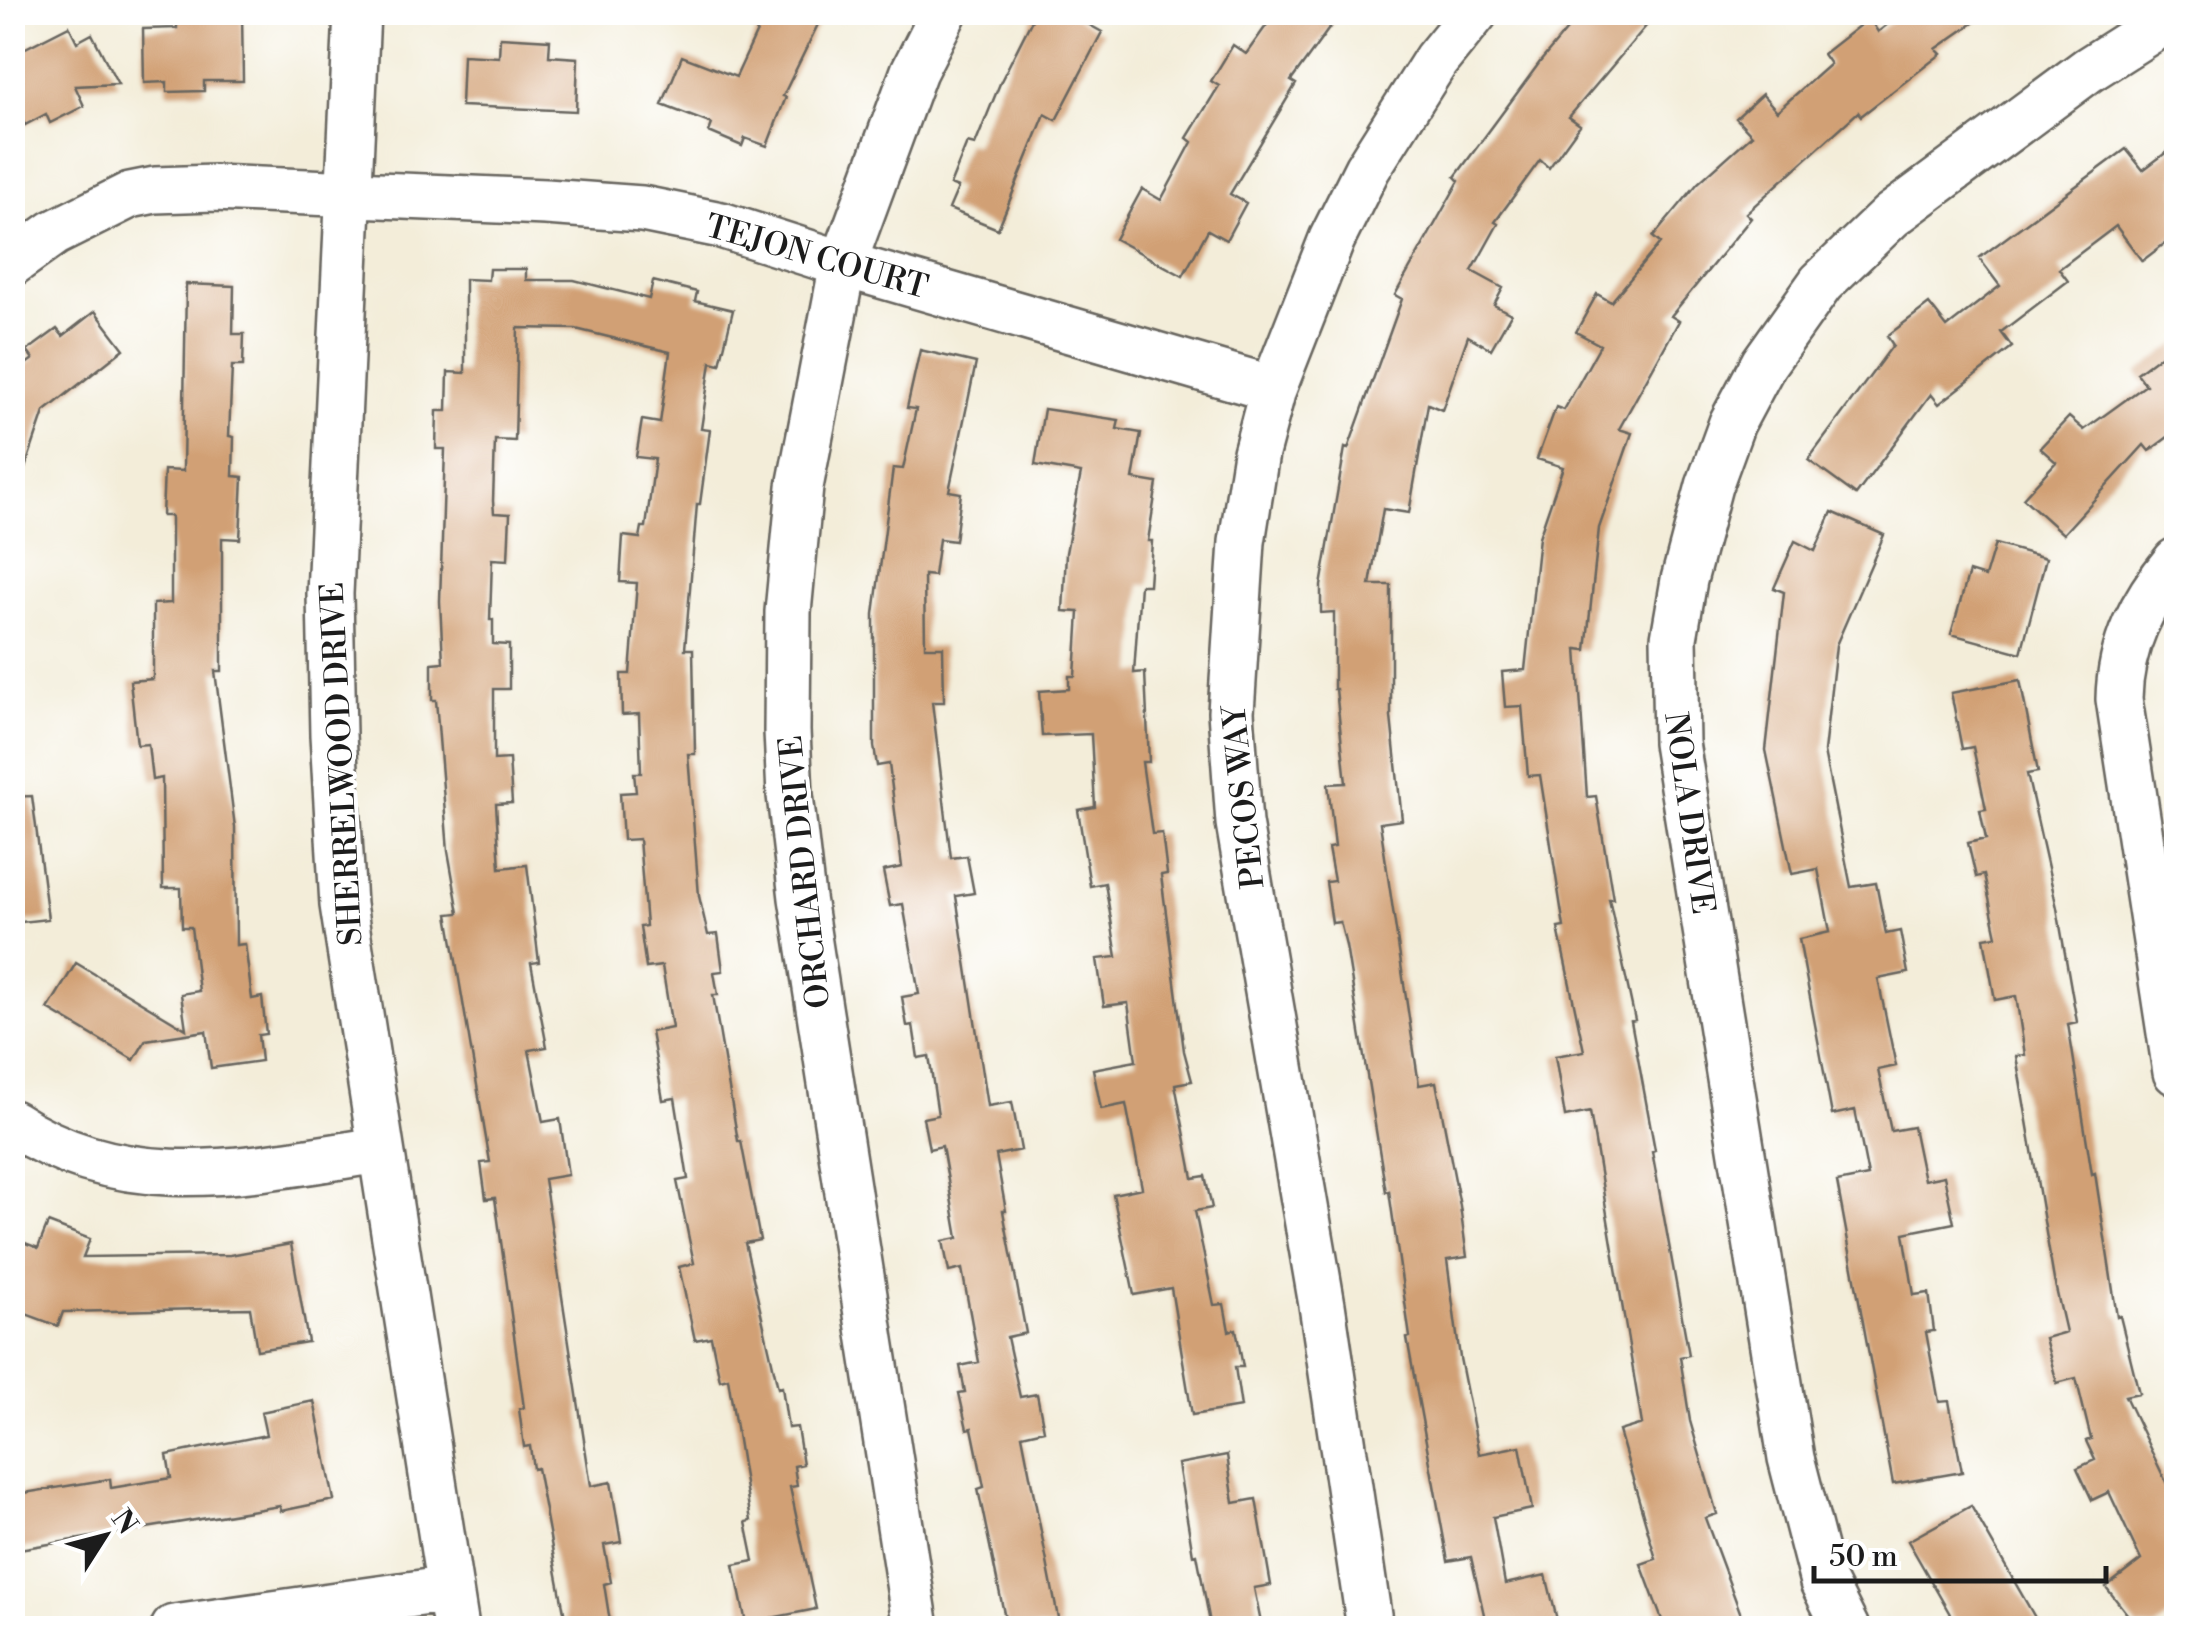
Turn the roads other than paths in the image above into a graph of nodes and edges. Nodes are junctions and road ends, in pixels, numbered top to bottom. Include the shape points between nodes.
1 (357, 12) edge
2 (944, 12) edge
3 (1475, 12) edge
4 (2176, 14) edge
5 (348, 196) junction
6 (12, 263) edge
7 (843, 264) junction
8 (1274, 389) junction
9 (2176, 561) edge
10 (2176, 1072) edge
11 (12, 1123) edge
12 (380, 1150) junction
13 (453, 1609) edge
14 (174, 1628) edge
15 (916, 1628) edge
16 (1370, 1628) edge
17 (1846, 1628) edge

1 - 5 street, SHERRELWOOD DRIVE
2 - 7 street, ORCHARD DRIVE via 914,71
3 - 8 street, PECOS WAY via 1367,169
4 - 17 street, NOLA DRIVE via 2088,70 1891,216 1821,283 1764,362 1732,423 1684,580 1674,638 1676,743 1791,1458 1823,1582
5 - 6 street, TEJON COURT via 214,188 142,192 54,233
5 - 7 street, TEJON COURT via 642,209 721,225
5 - 12 street, SHERRELWOOD DRIVE via 333,480 333,735 344,905
7 - 8 street, TEJON COURT
7 - 15 street, ORCHARD DRIVE via 792,549 790,795
8 - 16 street, PECOS WAY via 1242,542 1231,712 1239,823
9 - 10 street via 2132,626 2119,699
11 - 12 street via 60,1150 108,1166 167,1174
12 - 13 street, SHERRELWOOD DRIVE
13 - 14 street

